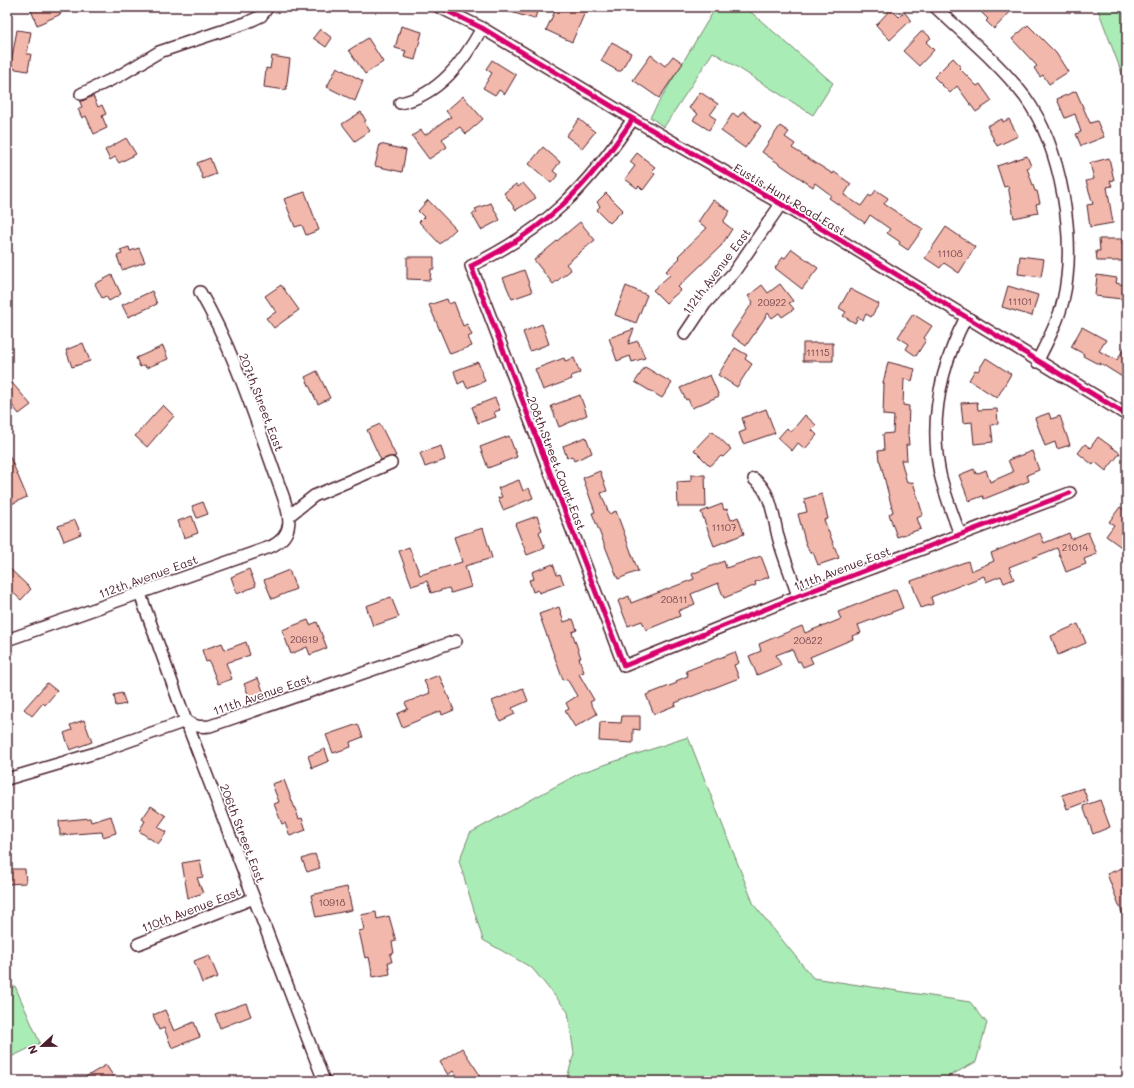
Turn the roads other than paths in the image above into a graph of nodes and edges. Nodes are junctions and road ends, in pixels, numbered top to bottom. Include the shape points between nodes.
1 (268, 7) edge
2 (439, 7) edge
3 (935, 7) edge
4 (482, 28) junction
5 (81, 94) dead end
6 (400, 103) dead end
7 (633, 119) junction
8 (781, 204) junction
9 (200, 292) dead end
10 (966, 317) junction
11 (685, 334) dead end
12 (1038, 362) junction
13 (1127, 415) edge
14 (391, 463) dead end
15 (754, 479) dead end
16 (1070, 493) dead end
17 (289, 520) junction
18 (960, 535) junction
19 (140, 594) junction
20 (798, 596) junction
21 (7, 640) edge
22 (456, 641) dead end
23 (624, 666) joint
24 (186, 721) junction
25 (7, 779) edge
26 (254, 898) junction
27 (138, 944) dead end
28 (324, 1081) edge

1 - 5 street via 261,16 246,23 159,52 120,76
2 - 4 street, Eustis Hunt Road East
3 - 12 street via 1007,75 1034,111 1052,153 1066,217 1067,276 1057,320
4 - 6 street via 470,50 449,75 424,95
4 - 7 street, Eustis Hunt Road East
7 - 8 street, Eustis Hunt Road East
7 - 23 street, 208th Street Court East via 607,157 564,205 499,253 471,266
8 - 10 street, Eustis Hunt Road East
8 - 11 street, 112th Avenue East via 734,272 705,304
9 - 17 street, 207th Street East via 215,316 226,341
10 - 12 street, Eustis Hunt Road East
10 - 18 street via 945,366 936,414 936,446 940,474
12 - 13 street, Eustis Hunt Road East
14 - 17 street, 112th Avenue East via 314,496
15 - 20 street via 767,496 778,540
16 - 18 street, 111th Avenue East
17 - 19 street, 112th Avenue East via 287,535 278,543
18 - 20 street, 111th Avenue East
19 - 21 street, 112th Avenue East
19 - 24 street, 206th Street East
20 - 23 street, 111th Avenue East
22 - 24 street, 111th Avenue East via 210,726 200,727
24 - 25 street via 92,754
24 - 26 street, 206th Street East
26 - 27 street, 110th Avenue East
26 - 28 street, 206th Street East

